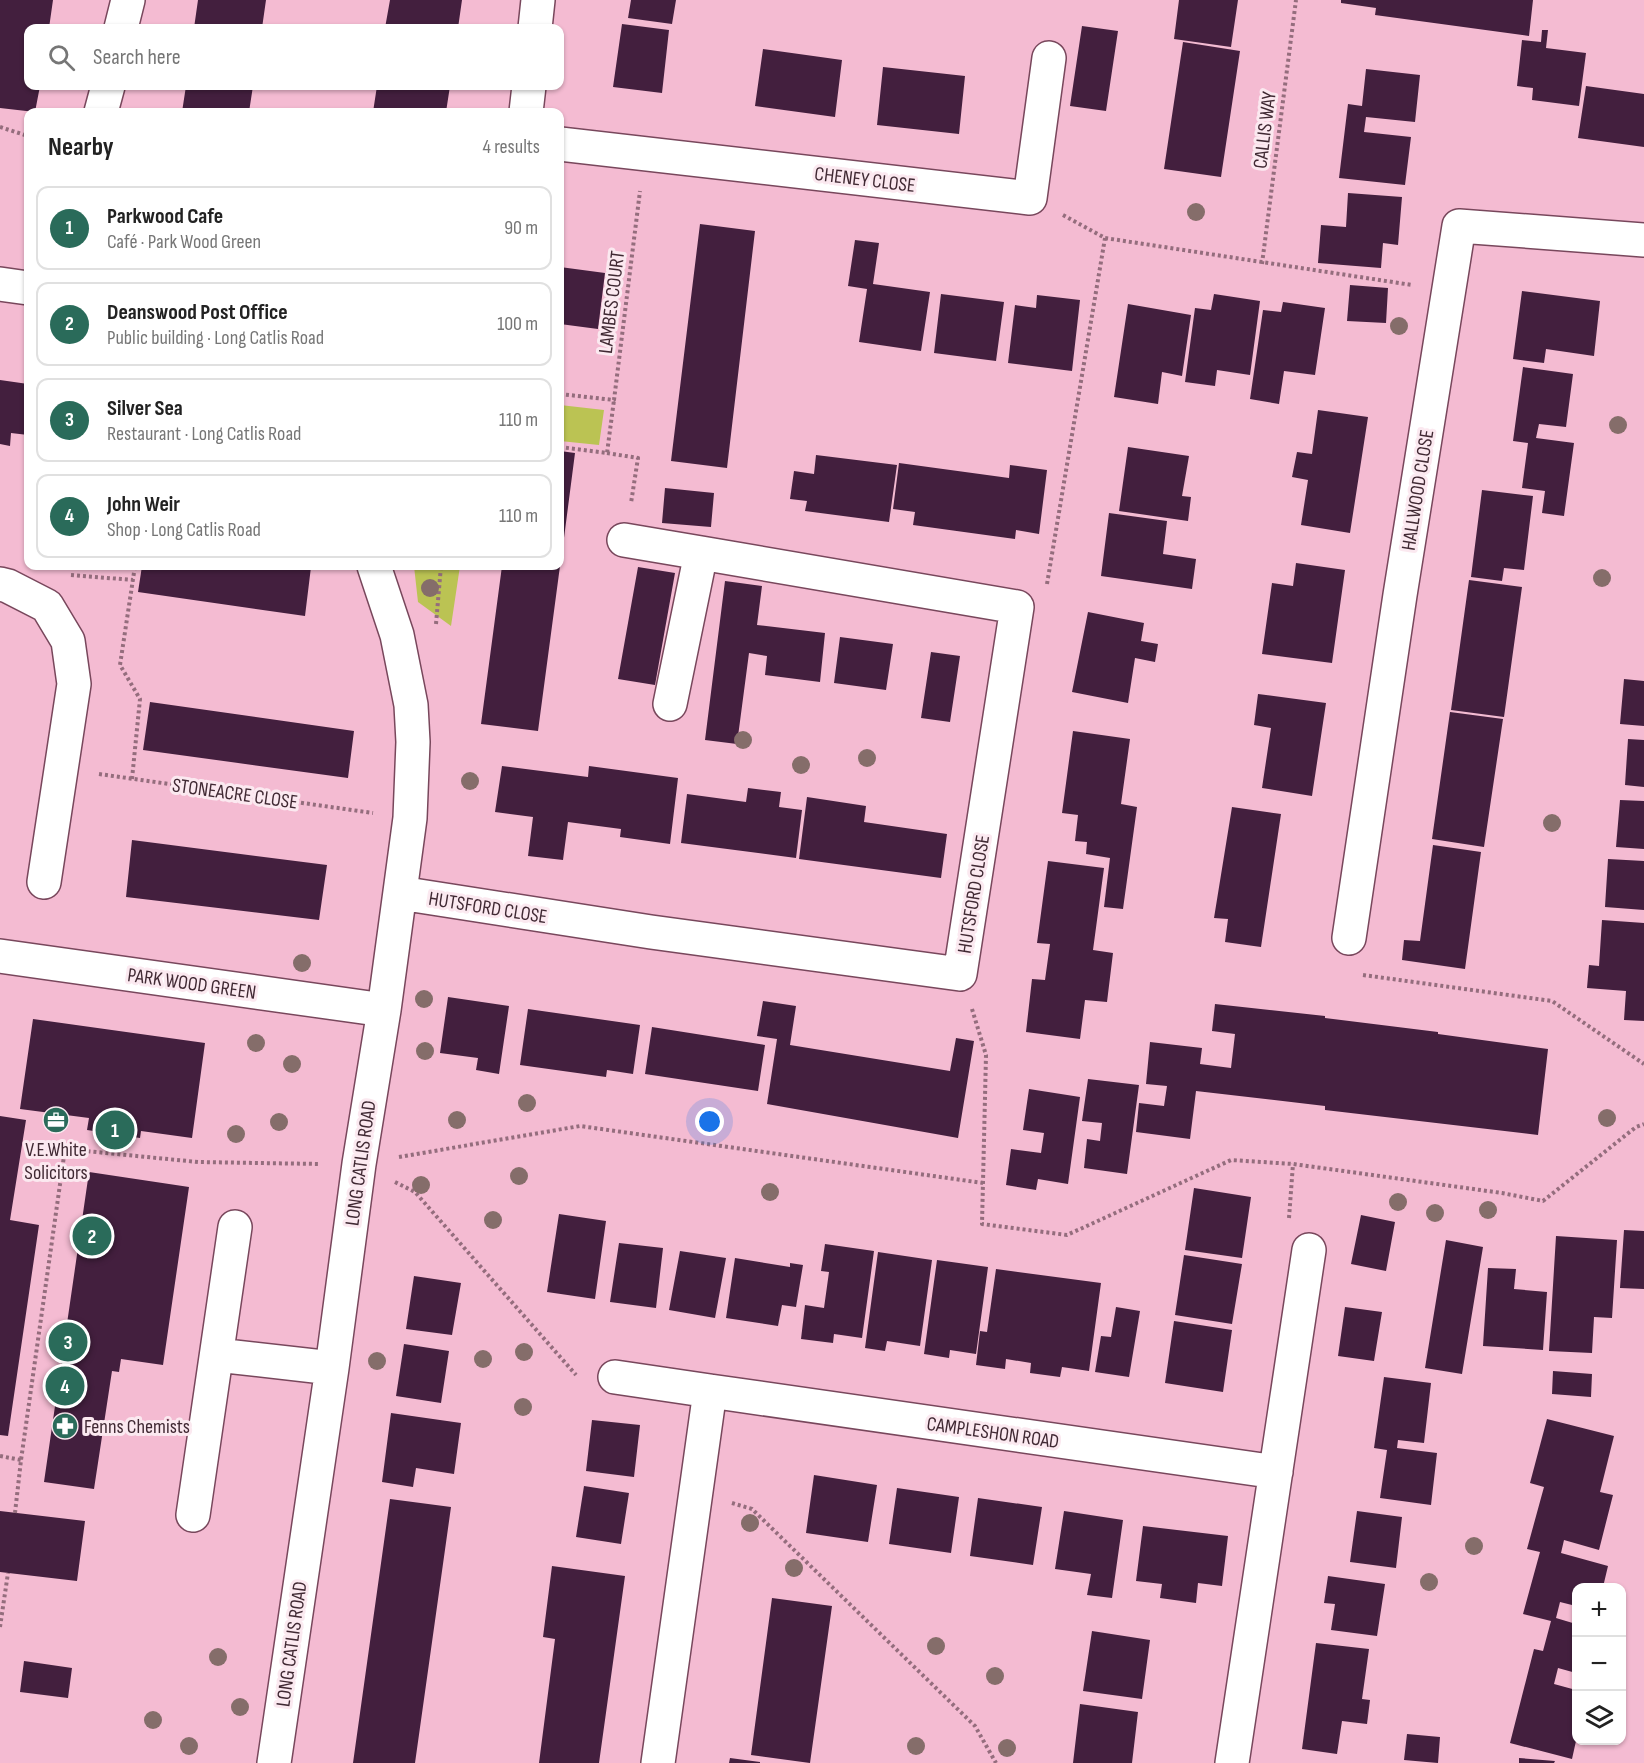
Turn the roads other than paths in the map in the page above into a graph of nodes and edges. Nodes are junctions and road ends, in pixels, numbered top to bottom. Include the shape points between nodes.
1 (129, 0) edge
2 (538, 0) edge
3 (122, 24) edge
4 (535, 24) edge
5 (1049, 58) dead end
6 (107, 90) edge
7 (529, 90) edge
8 (102, 108) edge
9 (526, 108) edge
10 (564, 144) edge
11 (1644, 240) edge
12 (0, 284) edge
13 (24, 287) edge
14 (624, 540) road end
15 (701, 553) junction
16 (375, 570) edge
17 (0, 585) edge
18 (670, 704) dead end
19 (44, 882) dead end
20 (400, 893) junction
21 (1349, 938) road end
22 (0, 956) edge
23 (384, 1010) junction
24 (235, 1227) dead end
25 (1309, 1250) road end
26 (217, 1355) junction
27 (332, 1368) junction
28 (615, 1377) dead end
29 (711, 1391) junction
30 (1276, 1472) junction
31 (193, 1515) dead end
32 (274, 1763) edge
33 (658, 1763) edge
34 (1232, 1763) edge

1 - 3 street
2 - 4 street
5 - 10 street, CHENEY CLOSE via 1030,198
6 - 8 street
7 - 9 street
11 - 21 street, HALLWOOD CLOSE via 1459,226
12 - 13 street
14 - 15 street
15 - 18 street
15 - 20 street, HUTSFORD CLOSE via 1017,607 960,974
16 - 20 street, LONG CATLIS ROAD via 398,635 411,705 410,818
17 - 19 street via 47,606 68,642 74,684
20 - 23 street, LONG CATLIS ROAD
22 - 23 street, PARK WOOD GREEN
23 - 27 street, LONG CATLIS ROAD
24 - 26 street
25 - 30 street
26 - 27 street
26 - 31 street
27 - 32 street, LONG CATLIS ROAD
28 - 29 street, CAMPLESHON ROAD
29 - 30 street, CAMPLESHON ROAD
29 - 33 street
30 - 34 street

